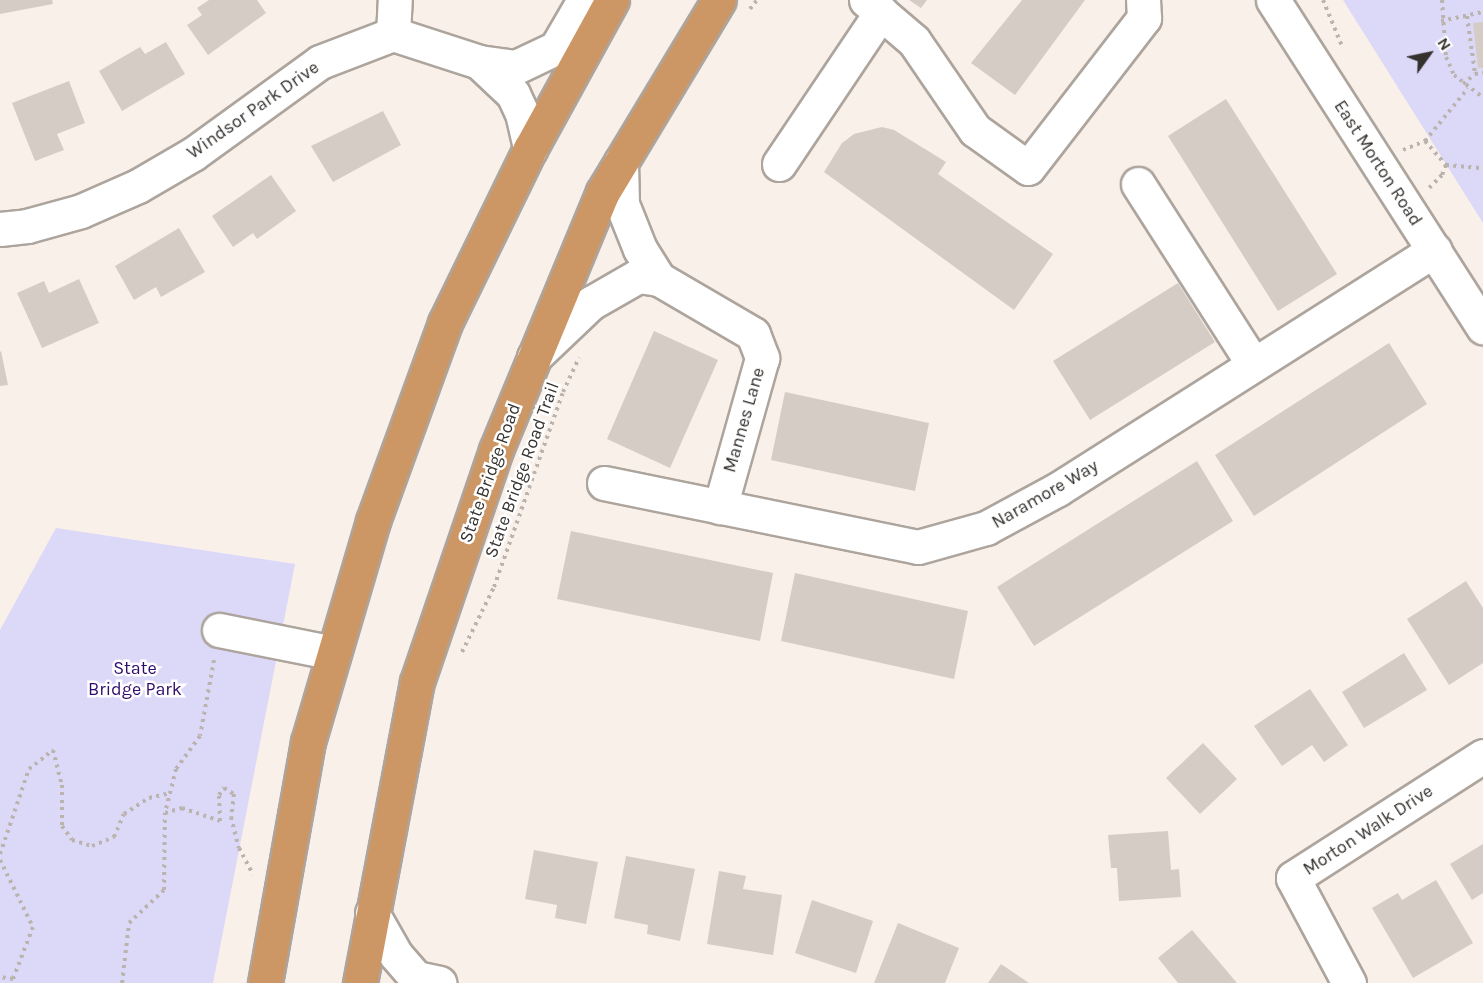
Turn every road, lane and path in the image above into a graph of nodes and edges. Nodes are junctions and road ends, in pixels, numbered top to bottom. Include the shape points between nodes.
1 (395, 0) edge
2 (584, 0) edge
3 (612, 0) edge
4 (757, 0) edge
5 (1143, 0) edge
6 (1273, 0) edge
7 (1442, 0) edge
8 (873, 6) edge
9 (732, 8) edge
10 (1483, 12) edge
11 (1467, 16) junction
12 (1441, 21) junction
13 (393, 34) junction
14 (479, 62) junction
15 (1483, 73) edge
16 (1474, 74) junction
17 (1463, 84) junction
18 (1468, 88) junction
19 (1483, 98) edge
20 (1425, 141) junction
21 (530, 149) junction
22 (1403, 150) dead end
23 (621, 162) junction
24 (779, 164) dead end
25 (1446, 165) junction
26 (1483, 168) edge
27 (1138, 184) dead end
28 (1429, 188) dead end
29 (0, 229) edge
30 (1434, 250) junction
31 (659, 279) junction
32 (1483, 327) edge
33 (584, 349) dead end
34 (534, 357) junction
35 (1253, 364) junction
36 (604, 483) dead end
37 (720, 507) junction
38 (219, 630) joint
39 (334, 653) junction
40 (458, 660) dead end
41 (1483, 756) edge
42 (170, 793) junction
43 (165, 813) junction
44 (0, 854) edge
45 (0, 860) edge
46 (263, 877) dead end
47 (372, 913) junction
48 (0, 977) edge
49 (422, 981) edge
50 (122, 983) edge
51 (265, 983) edge
52 (360, 983) edge
53 (1349, 983) edge

1 - 13 street
2 - 14 street via 556,48 516,67
3 - 21 highway
4 - 9 path
5 - 8 street via 1144,18 1028,168 975,130 914,40
6 - 30 street, East Morton Road
7 - 12 path
8 - 24 street
9 - 23 highway, State Bridge Road
10 - 11 path
11 - 12 path
11 - 16 path
12 - 17 path via 1446,57
13 - 14 street
13 - 29 street, Windsor Park Drive via 320,62 193,154 138,186 81,211
14 - 21 street via 513,94
15 - 16 path
16 - 17 path
17 - 18 path
18 - 19 path
18 - 20 path
20 - 22 path
20 - 25 path
21 - 39 highway via 445,323 373,521
23 - 31 street via 622,204 640,249
23 - 34 highway, State Bridge Road via 603,192
25 - 26 path
25 - 28 path
27 - 35 street
30 - 32 street, East Morton Road
30 - 35 street, Naramore Way
31 - 34 street via 638,276 591,303
31 - 37 street, Mannes Lane via 753,334 762,358
33 - 40 path, State Bridge Road Trail via 563,392 494,587
34 - 47 highway, State Bridge Road via 496,450 417,682
35 - 37 street, Naramore Way via 1058,489 986,528 918,547
36 - 37 street, Naramore Way
38 - 39 street
38 - 42 path via 200,736 176,769
39 - 51 highway via 308,742
41 - 53 street, Morton Walk Drive via 1293,878
42 - 43 path
42 - 44 path via 149,798 124,814 114,837 92,846 72,840 62,826 62,786 53,750 29,769
43 - 46 path via 182,808 220,821 219,795 224,788 234,794 231,817 239,848 252,874
43 - 50 path via 164,890 129,923
45 - 48 path via 33,927 13,980
47 - 49 street via 396,955
47 - 52 highway, State Bridge Road

